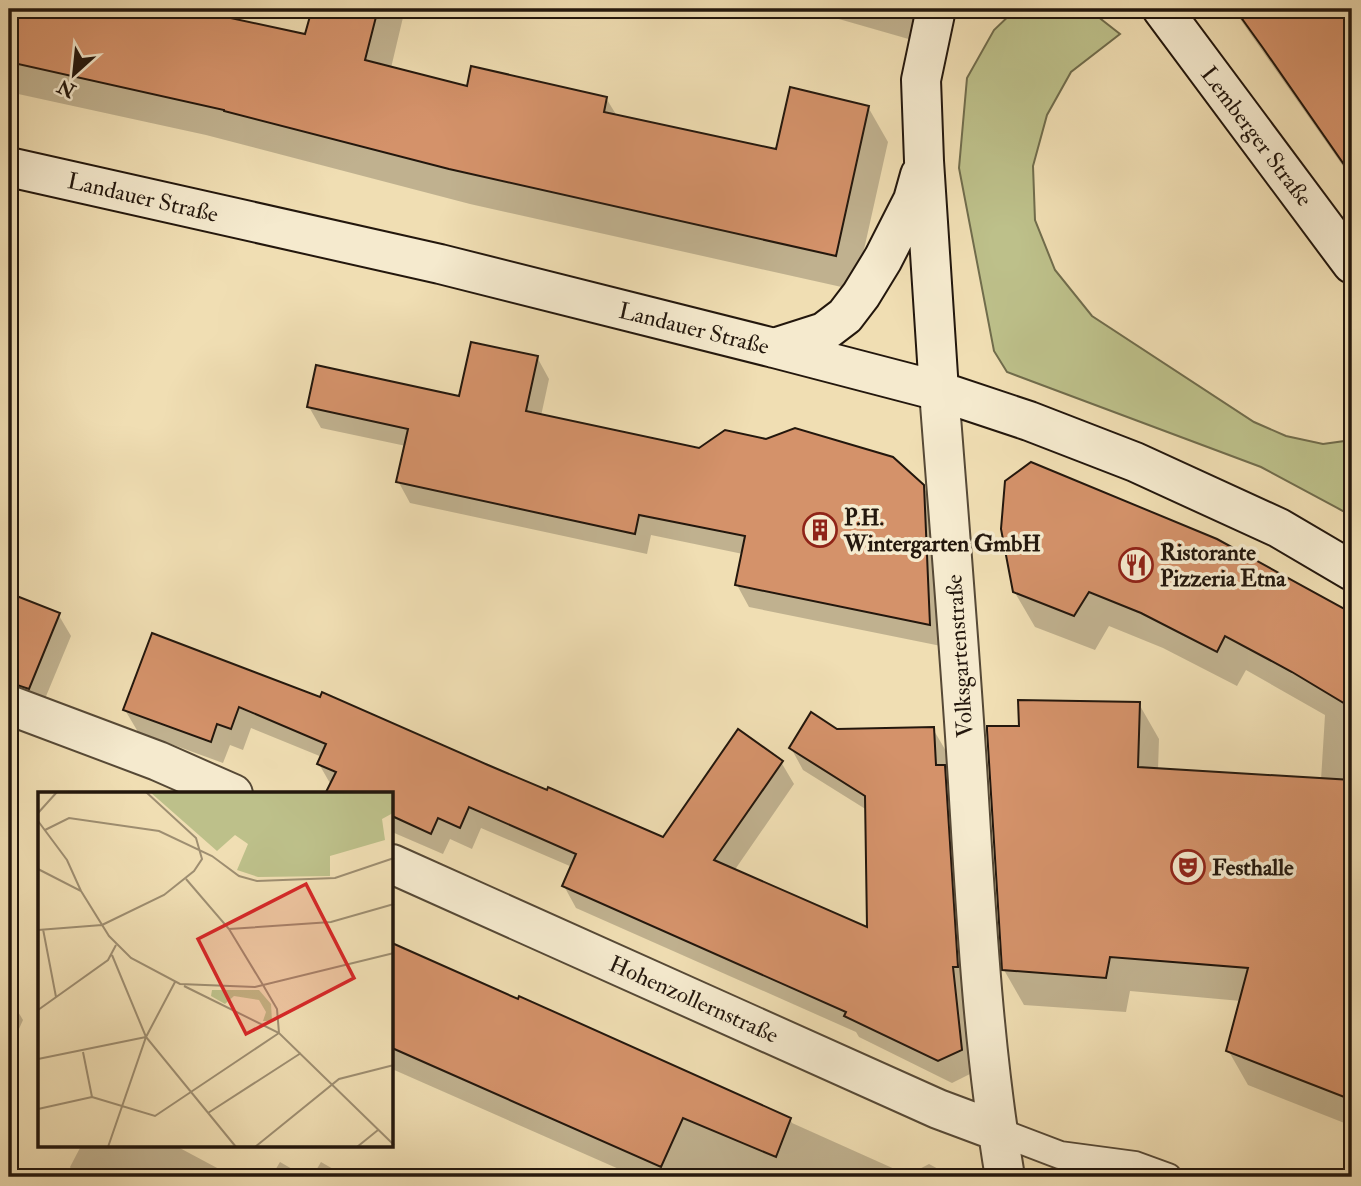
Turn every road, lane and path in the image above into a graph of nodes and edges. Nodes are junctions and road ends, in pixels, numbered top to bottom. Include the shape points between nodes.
1 (936, 9) edge
2 (1162, 9) edge
3 (923, 161) junction
4 (9, 167) edge
5 (1352, 264) edge
6 (774, 348) junction
7 (939, 391) junction
8 (1352, 571) edge
9 (9, 705) edge
10 (228, 792) edge
11 (394, 864) edge
12 (997, 1131) junction
13 (1004, 1177) edge
14 (1168, 1177) edge

1 - 3 main road, Volksgartenstraße via 921,79
2 - 5 main road, Lemberger Straße
3 - 6 main road via 913,200 883,259 845,316 824,332
3 - 7 main road, Volksgartenstraße
4 - 6 main road, Landauer Straße via 440,264
6 - 7 main road, Landauer Straße
7 - 8 main road, Landauer Straße via 1135,462 1279,528
7 - 12 main road, Volksgartenstraße via 980,974
9 - 10 main road
11 - 12 main road, Hohenzollernstraße via 938,1109
12 - 13 main road, Volksgartenstraße
12 - 14 lane via 1060,1154 1135,1165

